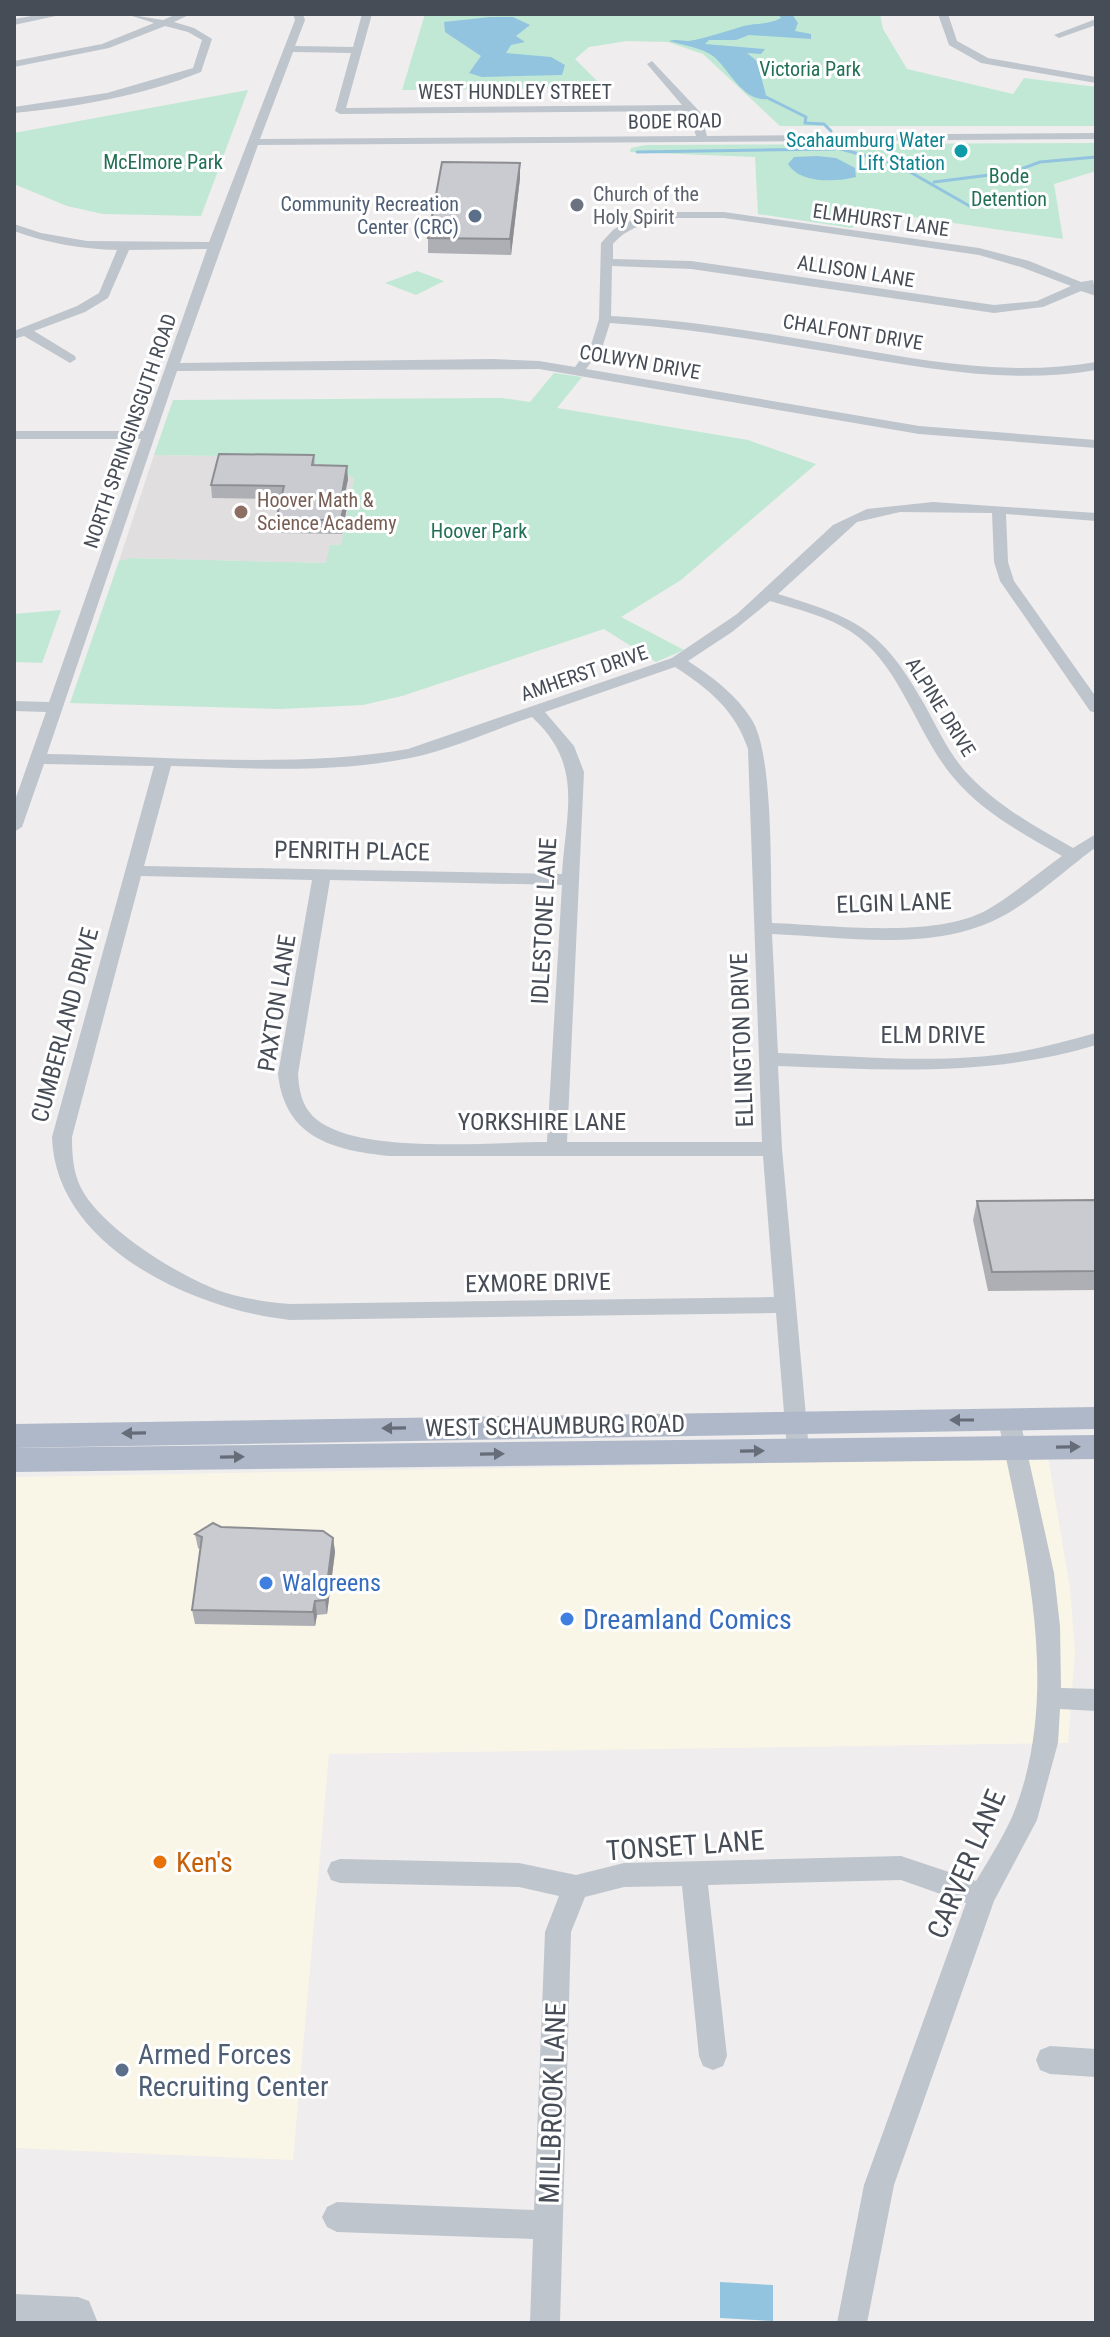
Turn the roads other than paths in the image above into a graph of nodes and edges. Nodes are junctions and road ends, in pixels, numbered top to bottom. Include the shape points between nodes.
1 (60, 14) edge
2 (131, 14) edge
3 (186, 14) edge
4 (298, 14) edge
5 (367, 14) edge
6 (943, 14) edge
7 (1079, 16) dead end
8 (14, 22) edge
9 (1096, 22) edge
10 (162, 23) junction
11 (1059, 35) dead end
12 (288, 49) junction
13 (357, 50) junction
14 (14, 64) edge
15 (652, 64) dead end
16 (1096, 80) edge
17 (691, 108) junction
18 (14, 110) edge
19 (1096, 136) edge
20 (702, 139) junction
21 (254, 142) junction
22 (14, 227) edge
23 (125, 245) junction
24 (214, 245) junction
25 (605, 262) junction
26 (1096, 280) edge
27 (1082, 286) junction
28 (1096, 292) edge
29 (605, 319) junction
30 (19, 333) edge
31 (70, 359) dead end
32 (1096, 366) edge
33 (175, 367) junction
34 (578, 372) junction
35 (14, 435) edge
36 (150, 435) junction
37 (1096, 444) edge
38 (999, 511) junction
39 (1096, 517) edge
40 (767, 595) junction
41 (677, 661) junction
42 (14, 706) edge
43 (55, 707) junction
44 (1096, 708) edge
45 (535, 711) junction
46 (37, 759) junction
47 (164, 761) junction
48 (14, 827) edge
49 (1096, 839) edge
50 (1074, 855) junction
51 (133, 871) junction
52 (322, 875) junction
53 (570, 880) junction
54 (764, 928) junction
55 (1096, 1039) edge
56 (768, 1059) junction
57 (316, 1129) joint
58 (557, 1148) junction
59 (772, 1149) junction
60 (786, 1305) junction
61 (290, 1312) joint
62 (1096, 1418) edge
63 (1012, 1434) junction
64 (14, 1436) edge
65 (796, 1437) junction
66 (1096, 1447) edge
67 (14, 1460) edge
68 (1049, 1698) junction
69 (1096, 1700) edge
70 (340, 1871) dead end
71 (694, 1874) junction
72 (576, 1887) junction
73 (982, 1896) junction
74 (713, 2056) dead end
75 (1050, 2060) dead end
76 (1096, 2063) edge
77 (337, 2217) dead end
78 (548, 2225) junction
79 (14, 2309) edge
80 (83, 2323) edge
81 (545, 2323) edge
82 (852, 2323) edge

1 - 8 street
2 - 10 street
3 - 10 street
4 - 12 street
5 - 13 street
6 - 16 street via 953,43 967,53 1016,68
7 - 9 street
9 - 11 street
10 - 14 street via 105,46
10 - 18 street via 207,39 197,70 144,87
12 - 13 street
12 - 21 street, NORTH SPRINGINSGUTH ROAD
13 - 17 street, WEST HUNDLEY STREET via 340,111
15 - 17 street
17 - 20 street
19 - 20 street, BODE ROAD
20 - 21 street, BODE ROAD
21 - 24 street, NORTH SPRINGINSGUTH ROAD
22 - 23 street via 30,240
23 - 24 street
23 - 30 street via 104,295
24 - 33 street, NORTH SPRINGINSGUTH ROAD
25 - 27 street, ALLISON LANE via 691,265 994,309 1039,304
25 - 27 street, ELMHURST LANE via 606,246 617,232 655,217 716,214 979,252
25 - 29 street
26 - 27 street, ALLISON LANE
27 - 28 street, ELMHURST LANE
29 - 32 street, CHALFONT DRIVE via 687,325 977,372 1050,373
29 - 34 street via 597,345
30 - 31 street
33 - 34 street, COLWYN DRIVE via 493,363
33 - 36 street, NORTH SPRINGINSGUTH ROAD
34 - 37 street, COLWYN DRIVE via 919,430
35 - 36 street
36 - 43 street, NORTH SPRINGINSGUTH ROAD
38 - 39 street, AMHERST DRIVE
38 - 40 street, AMHERST DRIVE via 918,506 869,511 843,525
38 - 44 street via 1007,581
40 - 41 street, AMHERST DRIVE via 728,630
40 - 50 street, ALPINE DRIVE via 841,619 869,637 946,756 978,795
41 - 45 street, AMHERST DRIVE
41 - 54 street, ELLINGTON DRIVE via 723,692 752,735
42 - 43 street
43 - 46 street, NORTH SPRINGINSGUTH ROAD
45 - 47 street, AMHERST DRIVE via 422,749 365,761
45 - 53 street, IDLESTONE LANE via 561,736 576,772
46 - 47 street, AMHERST DRIVE
46 - 48 street, NORTH SPRINGINSGUTH ROAD
47 - 51 street, CUMBERLAND DRIVE
49 - 50 street, ELGIN LANE
50 - 54 street, ELGIN LANE via 992,915 954,928
51 - 52 street, PENRITH PLACE
51 - 61 street, CUMBERLAND DRIVE via 64,1123 61,1152 68,1183 93,1219 164,1275 220,1301
52 - 53 street, PENRITH PLACE
52 - 57 street, PAXTON LANE via 287,1092 301,1117
53 - 58 street, IDLESTONE LANE
54 - 56 street, ELLINGTON DRIVE
55 - 56 street, ELM DRIVE via 1046,1054 985,1063
56 - 59 street, ELLINGTON DRIVE
57 - 58 street, YORKSHIRE LANE via 361,1147
58 - 59 street, YORKSHIRE LANE
59 - 60 street, ELLINGTON DRIVE
60 - 61 street, EXMORE DRIVE
60 - 65 street, ELLINGTON DRIVE
62 - 63 main road, WEST SCHAUMBURG ROAD
63 - 65 main road, WEST SCHAUMBURG ROAD
63 -> 66 main road, WEST SCHAUMBURG ROAD
63 - 68 street, CARVER LANE via 1042,1573
65 -> 64 main road, WEST SCHAUMBURG ROAD
67 -> 65 main road, WEST SCHAUMBURG ROAD
68 - 69 street
68 - 73 street, CARVER LANE via 1045,1743 1024,1820
70 - 72 street, TONSET LANE via 519,1875
71 - 72 street, TONSET LANE via 624,1875
71 - 73 street, TONSET LANE via 901,1868
71 - 74 street
72 - 78 street, MILLBROOK LANE via 558,1932
73 - 82 street, CARVER LANE via 879,2185
75 - 76 street
77 - 78 street
78 - 81 street, MILLBROOK LANE
79 - 80 street via 78,2312

